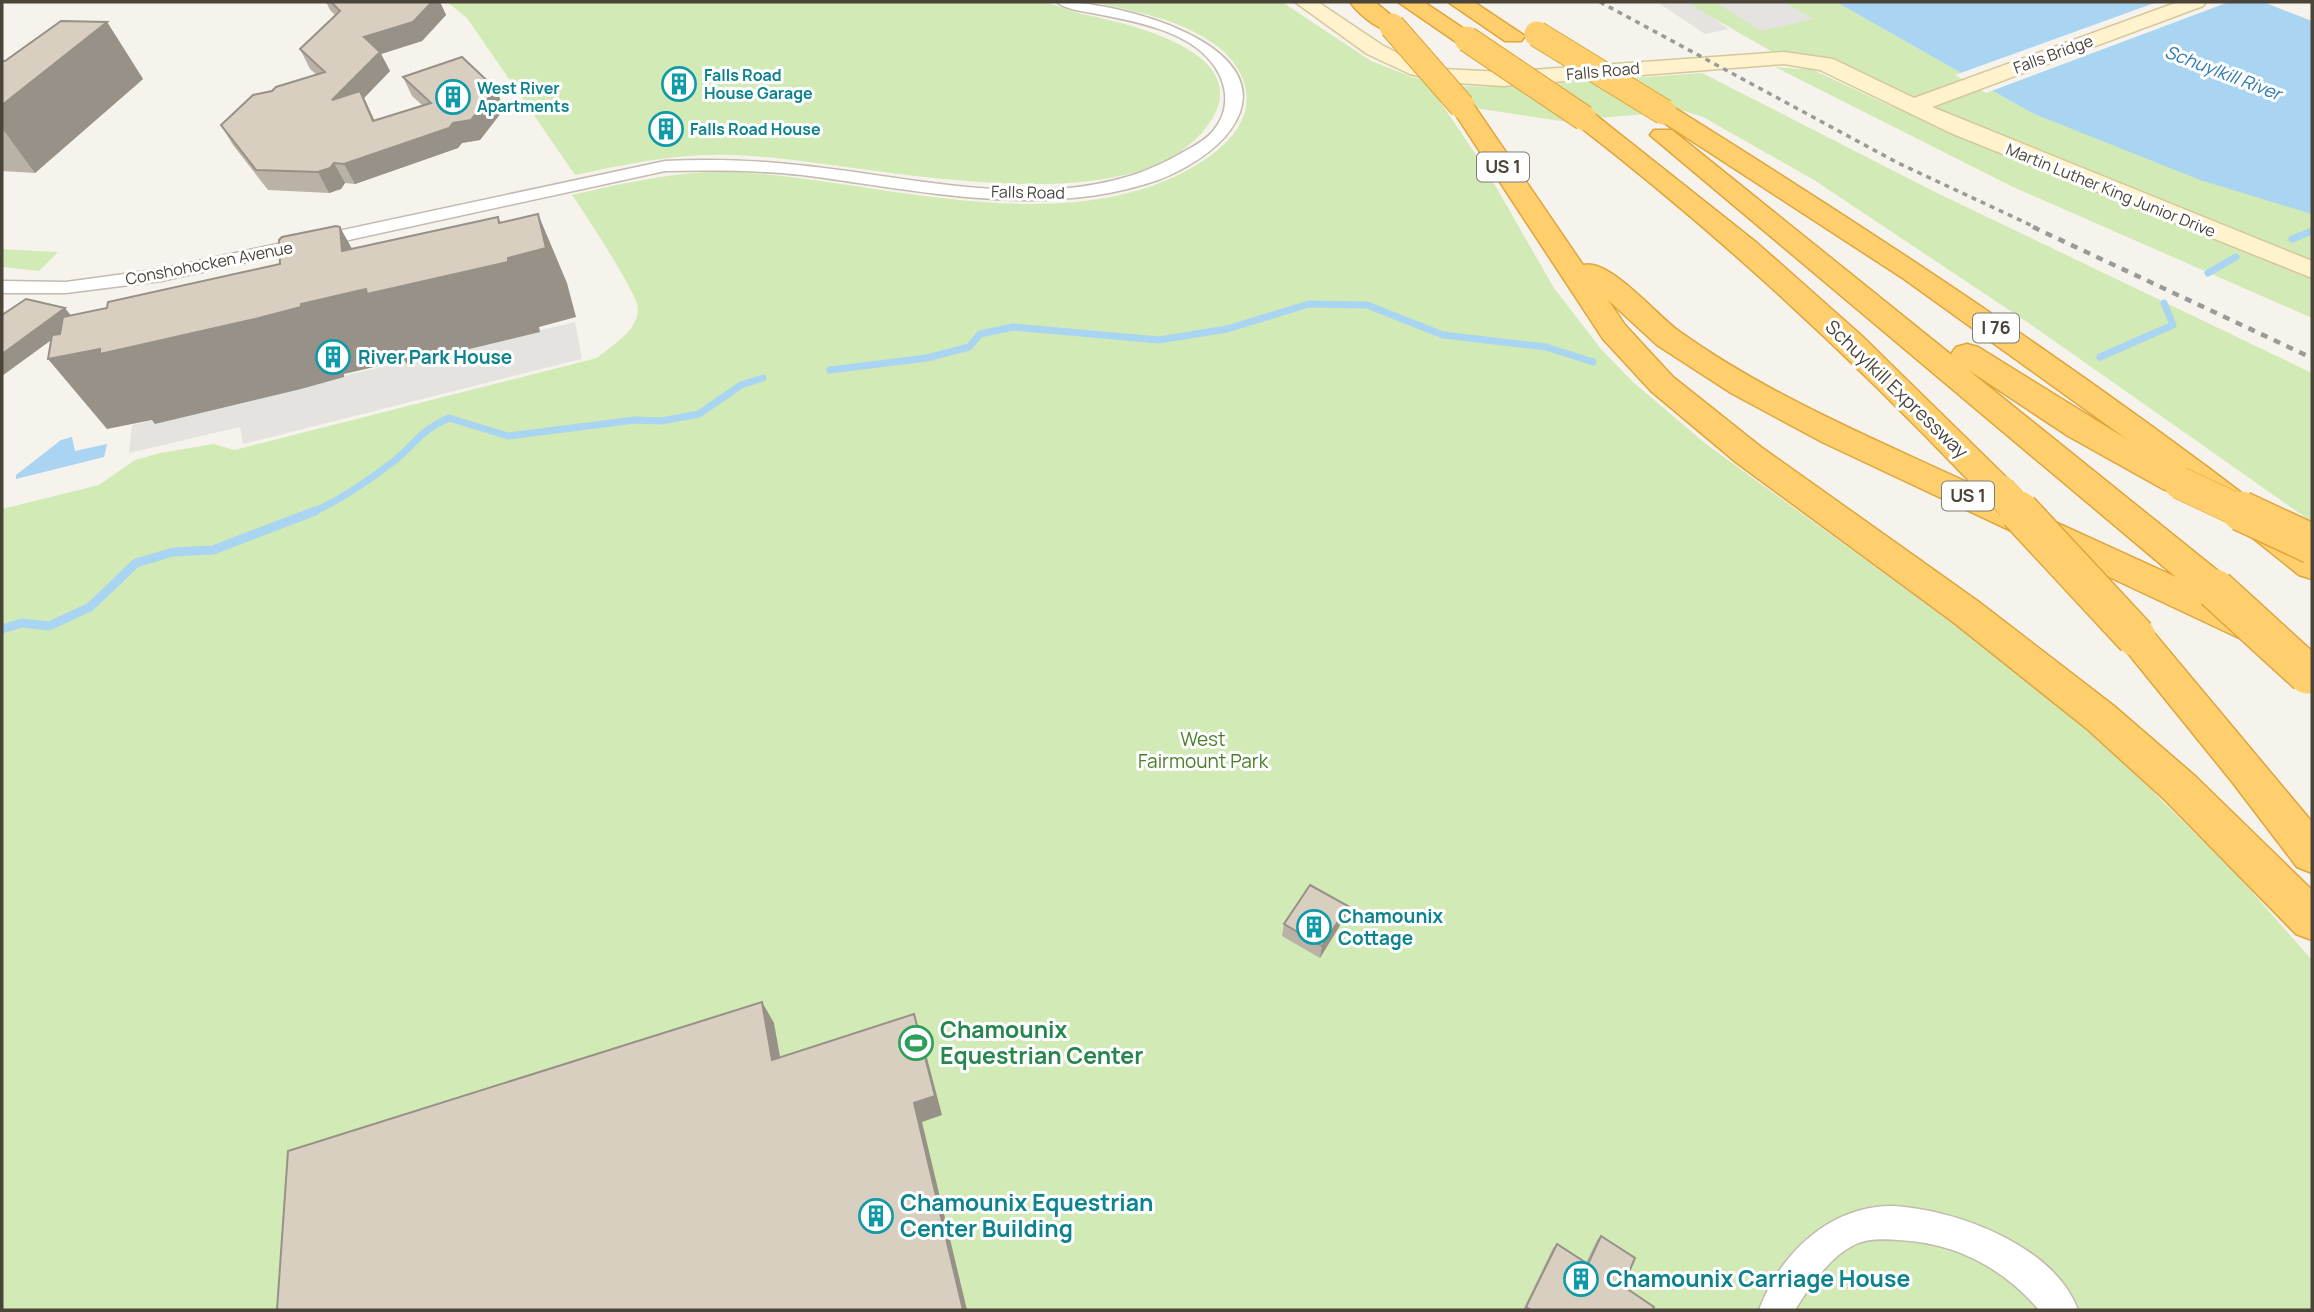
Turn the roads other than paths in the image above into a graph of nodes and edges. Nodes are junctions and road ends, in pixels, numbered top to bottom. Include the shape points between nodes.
1 (1064, 2) edge
2 (1305, 2) edge
3 (1361, 2) edge
4 (1373, 2) edge
5 (1409, 2) edge
6 (1459, 2) edge
7 (1485, 2) edge
8 (2196, 2) edge
9 (1392, 26) junction
10 (1525, 35) junction
11 (1836, 69) junction
12 (1957, 89) junction
13 (1910, 107) junction
14 (1651, 113) junction
15 (1989, 141) junction
16 (578, 184) joint
17 (1545, 227) junction
18 (2312, 270) edge
19 (2, 287) edge
20 (2312, 544) edge
21 (2312, 566) edge
22 (2311, 669) edge
23 (2312, 854) edge
24 (2312, 920) edge
25 (1776, 1310) edge
26 (2061, 1310) edge

1 - 16 street, Falls Road via 1169,28 1214,57 1233,92 1228,121 1215,139 1164,171 1113,187 1072,193 985,192 735,164 665,166
2 - 11 main road, Falls Road via 1387,59 1455,78 1503,79 1784,58 1817,61
3 - 9 highway, US 1
4 - 9 highway
5 - 23 highway, Schuylkill Expressway, bridge via 1584,118 1672,186 1920,409 2136,637
6 - 10 highway
7 - 10 highway
8 - 12 main road, Falls Bridge
9 - 17 highway, US 1, bridge via 1462,106
10 - 14 highway
11 - 12 main road via 1892,84
11 - 13 main road, Falls Road
12 - 13 main road, Falls Bridge
12 - 15 main road via 1954,106 1958,116
13 - 15 main road, Martin Luther King Junior Drive
14 - 20 highway, bridge via 1987,369 2080,428 2180,483
14 - 21 highway, I 76 via 1852,231 2034,354
14 - 22 highway, bridge
15 - 18 main road, Martin Luther King Junior Drive
16 - 19 street, Conshohocken Avenue via 170,274 73,287
17 - 22 highway, US 1 via 1668,338 1742,386
17 - 24 highway via 1614,332 1662,384 1749,455 2059,684 2180,788
25 - 26 street via 1822,1249 1846,1231 1888,1222 1951,1229 1989,1245 2045,1289

